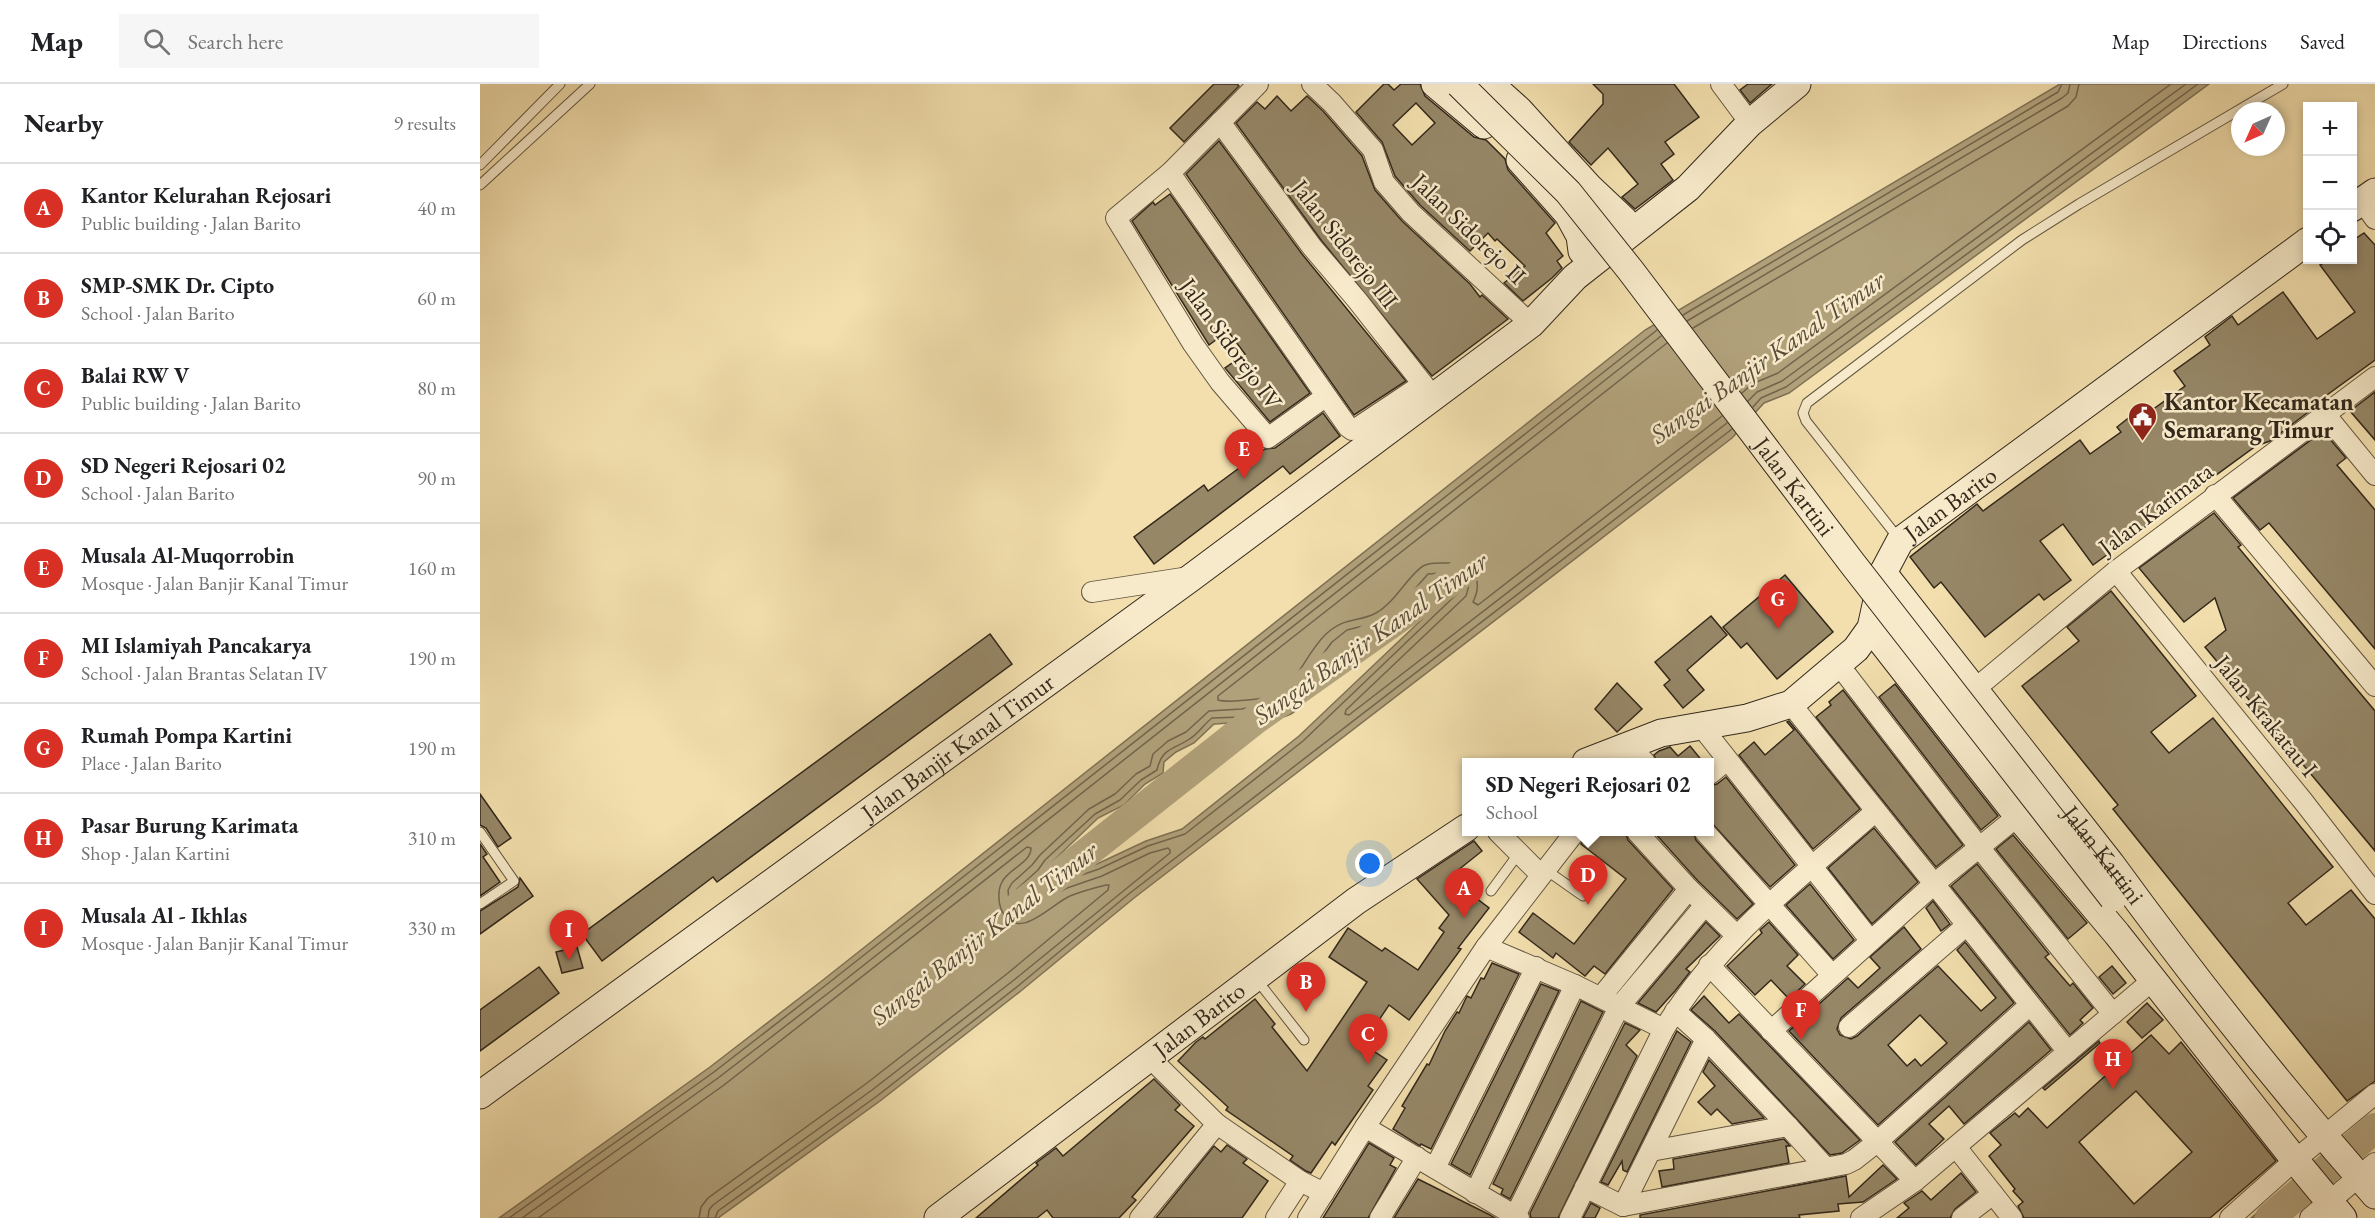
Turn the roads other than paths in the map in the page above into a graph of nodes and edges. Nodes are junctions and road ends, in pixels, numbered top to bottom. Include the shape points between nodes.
1 (560, 84) edge
2 (590, 84) edge
3 (1258, 84) edge
4 (1312, 84) edge
5 (1435, 84) edge
6 (1459, 84) edge
7 (1490, 84) edge
8 (1721, 84) edge
9 (1797, 84) edge
10 (2283, 84) edge
11 (1220, 122) junction
12 (1750, 123) junction
13 (480, 165) edge
14 (1170, 173) junction
15 (480, 185) edge
16 (1635, 221) junction
17 (2303, 244) edge
18 (1582, 251) junction
19 (1575, 277) junction
20 (1531, 324) junction
21 (2375, 377) edge
22 (1427, 390) junction
23 (1325, 396) junction
24 (2325, 414) junction
25 (2375, 475) edge
26 (2215, 495) junction
27 (1900, 541) junction
28 (2116, 571) junction
29 (1883, 573) junction
30 (1192, 577) junction
31 (1092, 592) dead end
32 (1871, 628) junction
33 (1839, 665) junction
34 (2375, 686) edge
35 (1975, 689) junction
36 (1791, 704) junction
37 (1701, 726) junction
38 (1636, 755) edge
39 (1615, 758) edge
40 (1728, 760) junction
41 (1714, 771) edge
42 (1876, 811) junction
43 (2019, 816) junction
44 (1462, 831) edge
45 (480, 832) edge
46 (1503, 836) edge
47 (1571, 836) edge
48 (1641, 836) edge
49 (1709, 836) edge
50 (1979, 847) junction
51 (1519, 854) junction
52 (1811, 867) junction
53 (1544, 872) junction
54 (1934, 884) junction
55 (1689, 889) junction
56 (1491, 891) dead end
57 (2375, 894) edge
58 (1583, 896) dead end
59 (2114, 900) junction
60 (1768, 903) junction
61 (480, 904) edge
62 (1705, 905) junction
63 (2146, 913) junction
64 (1967, 925) junction
65 (2117, 934) junction
66 (1736, 935) junction
67 (1870, 940) junction
68 (1486, 947) junction
69 (1709, 965) junction
70 (1536, 967) junction
71 (1832, 975) junction
72 (1255, 978) junction
73 (2153, 980) junction
74 (1575, 985) junction
75 (1601, 997) junction
76 (2030, 1005) junction
77 (1619, 1006) junction
78 (1675, 1011) junction
79 (2113, 1014) junction
80 (1850, 1027) dead end
81 (1664, 1029) junction
82 (1771, 1031) junction
83 (1706, 1039) junction
84 (1304, 1040) dead end
85 (2068, 1052) junction
86 (1150, 1058) junction
87 (2375, 1094) edge
88 (480, 1095) edge
89 (1217, 1124) junction
90 (1788, 1126) junction
91 (1365, 1127) junction
92 (1876, 1142) junction
93 (1956, 1147) junction
94 (1651, 1151) junction
95 (1417, 1157) junction
96 (2353, 1165) edge
97 (1825, 1167) junction
98 (1435, 1168) junction
99 (1300, 1181) junction
100 (1915, 1181) junction
101 (1586, 1188) junction
102 (1475, 1192) junction
103 (1324, 1193) junction
104 (1993, 1194) junction
105 (2318, 1194) edge
106 (1623, 1206) junction
107 (1517, 1217) edge
108 (938, 1218) edge
109 (1140, 1218) edge
110 (1276, 1218) edge
111 (1308, 1218) edge
112 (1380, 1218) edge
113 (1570, 1218) edge
114 (1861, 1218) edge
115 (1962, 1218) edge
116 (2012, 1218) edge
117 (2230, 1218) edge

1 - 13 lane
2 - 15 lane
3 - 11 street
4 - 20 street, Jalan Sidorejo II via 1373,150 1384,182 1411,213
5 - 18 street via 1524,163 1568,214 1580,236
6 - 59 street, Jalan Kartini, bridge via 1568,192 1617,253
7 - 16 street via 1520,110 1589,187
8 - 12 street
9 - 12 street
10 - 27 lane via 2022,240 1807,403 1803,413 1806,421
11 - 14 street
11 - 22 street, Jalan Sidorejo III via 1312,247
12 - 16 street via 1688,188
14 - 23 street, Jalan Sidorejo IV
14 - 23 street, Jalan Sidorejo IV via 1116,218 1193,344 1268,438
16 - 18 street
16 - 19 street, Jalan Banjir Kanal Timur
17 - 27 street, Jalan Barito
18 - 19 street
19 - 20 street, Jalan Banjir Kanal Timur
20 - 22 street, Jalan Banjir Kanal Timur
21 - 24 street, Jalan Karimata
22 - 23 street, Jalan Sidorejo IV via 1352,430
22 - 30 street, Jalan Banjir Kanal Timur
24 - 25 street
24 - 26 street, Jalan Karimata
26 - 28 street, Jalan Karimata
26 - 34 street
27 - 29 street, Jalan Barito
28 - 35 street, Jalan Karimata
28 - 57 street, Jalan Krakatau I
29 - 32 street, Jalan Barito
29 - 35 street, Jalan Kartini
30 - 31 street
30 - 88 street, Jalan Banjir Kanal Timur
32 - 33 street, Jalan Barito
32 - 43 street, Jalan Kartini
33 - 36 street, Jalan Barito
33 - 50 street
35 - 63 street, Jalan Kartini
36 - 37 street, Jalan Barito via 1747,718
36 - 42 street
37 - 38 street, Jalan Barito via 1661,732
37 - 40 street
38 - 39 street, Jalan Barito
40 - 41 street
40 - 52 street
42 - 52 street
42 - 54 street
43 - 50 street
43 - 65 street, Jalan Kartini
44 - 72 street, Jalan Barito via 1356,901
45 - 61 lane via 514,881
46 - 51 street
47 - 53 street
48 - 55 street
49 - 60 street
50 - 54 street
50 - 79 street
51 - 53 street
51 - 56 lane
52 - 60 street
52 - 67 street
53 - 58 lane
53 - 68 street
54 - 64 street
54 - 67 street
55 - 62 street
55 - 75 street
59 - 63 street, Jalan Kartini
59 - 65 street, Jalan Kartini
60 - 66 street
60 - 71 street
62 - 66 street
62 - 77 street
63 - 96 street, Jalan Kartini
64 - 76 street
64 - 80 street
65 - 73 street, Jalan Kartini
66 - 69 street
67 - 71 street
68 - 70 street
68 - 91 street
69 - 78 street
69 - 82 street
70 - 74 street
70 - 98 street
71 - 82 street
72 - 84 lane
72 - 86 street, Jalan Barito
73 - 79 street
73 - 105 street, Jalan Kartini
74 - 75 street
74 - 102 street
75 - 77 street
76 - 85 street
76 - 92 street
77 - 81 street
77 - 107 street
78 - 81 street
78 - 83 street
79 - 85 street
81 - 101 street
82 - 92 street
83 - 90 street
83 - 94 street
85 - 93 street
86 - 89 street
86 - 108 street, Jalan Barito
87 - 96 street
89 - 99 street
89 - 109 street
90 - 94 street
90 - 97 street
91 - 95 street
91 - 103 street
92 - 97 street via 1854,1160
92 - 100 street
93 - 100 street
93 - 104 street
94 - 106 street
95 - 98 street
95 - 112 street
96 - 105 street
96 - 105 street
97 - 106 street
98 - 102 street
99 - 103 street
99 - 110 street
100 - 114 street
101 - 106 street
101 - 113 street
102 - 107 street
103 - 111 street
104 - 115 street
104 - 116 street
105 - 117 street

